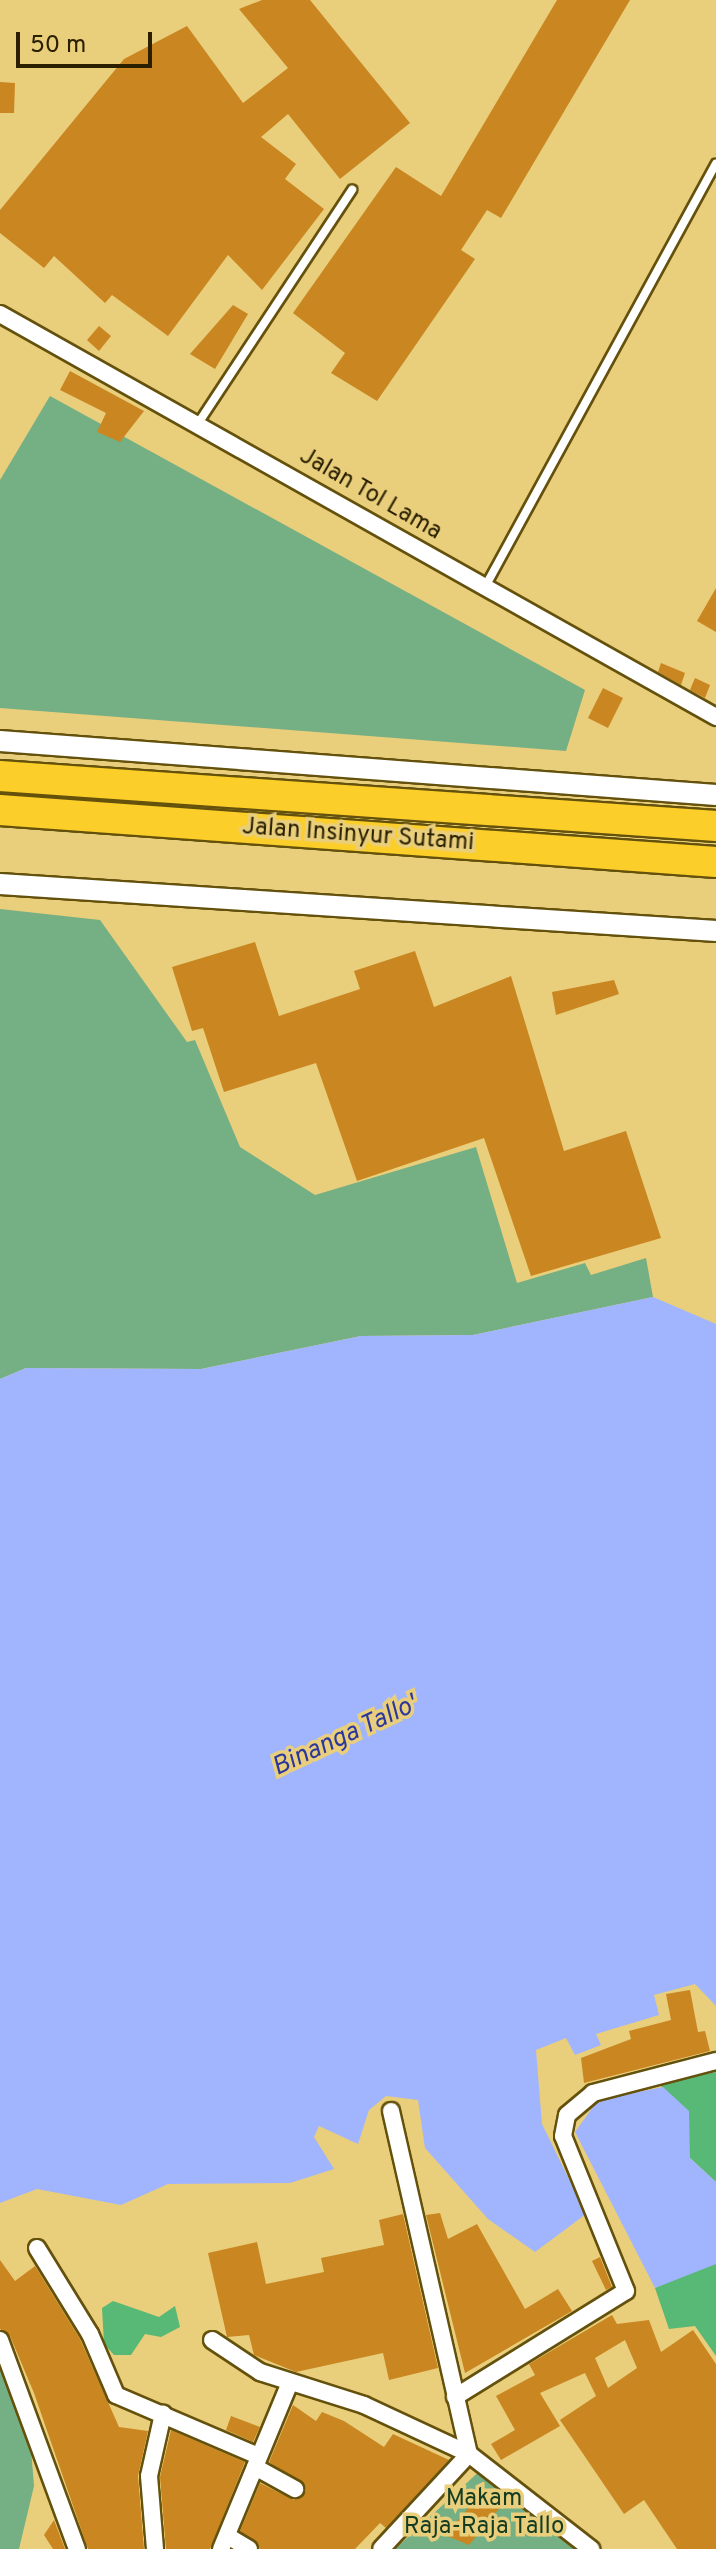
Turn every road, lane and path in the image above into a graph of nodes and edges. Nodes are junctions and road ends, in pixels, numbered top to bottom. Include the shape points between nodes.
1 (716, 164) edge
2 (352, 190) dead end
3 (0, 314) edge
4 (197, 425) junction
5 (484, 588) junction
6 (715, 714) edge
7 (0, 741) edge
8 (0, 776) edge
9 (716, 795) edge
10 (0, 810) edge
11 (716, 826) edge
12 (716, 862) edge
13 (0, 884) edge
14 (716, 931) edge
15 (716, 2061) edge
16 (391, 2111) dead end
17 (37, 2248) dead end
18 (0, 2340) edge
19 (212, 2340) dead end
20 (289, 2385) junction
21 (455, 2397) junction
22 (163, 2414) junction
23 (469, 2454) junction
24 (256, 2461) junction
25 (295, 2489) dead end
26 (226, 2543) edge
27 (77, 2549) edge
28 (155, 2549) edge
29 (249, 2549) edge
30 (381, 2549) edge
31 (591, 2549) edge

1 - 5 lane
2 - 4 lane
3 - 4 street, Jalan Tol Lama
4 - 5 street, Jalan Tol Lama
5 - 6 street, Jalan Tol Lama
7 - 9 street
8 - 11 highway, Jalan Insinyur Sutami
10 - 12 highway, Jalan Insinyur Sutami
13 - 14 street
15 - 21 street via 593,2093 567,2115 563,2136 626,2291
16 - 21 street
17 - 22 street via 90,2334 116,2395
18 - 27 street
19 - 20 street
20 - 23 street via 364,2405
20 - 24 street
21 - 23 street
22 - 24 street
22 - 28 street via 149,2476
23 - 30 street
23 - 31 street
24 - 25 street
24 - 26 street
26 - 29 street

